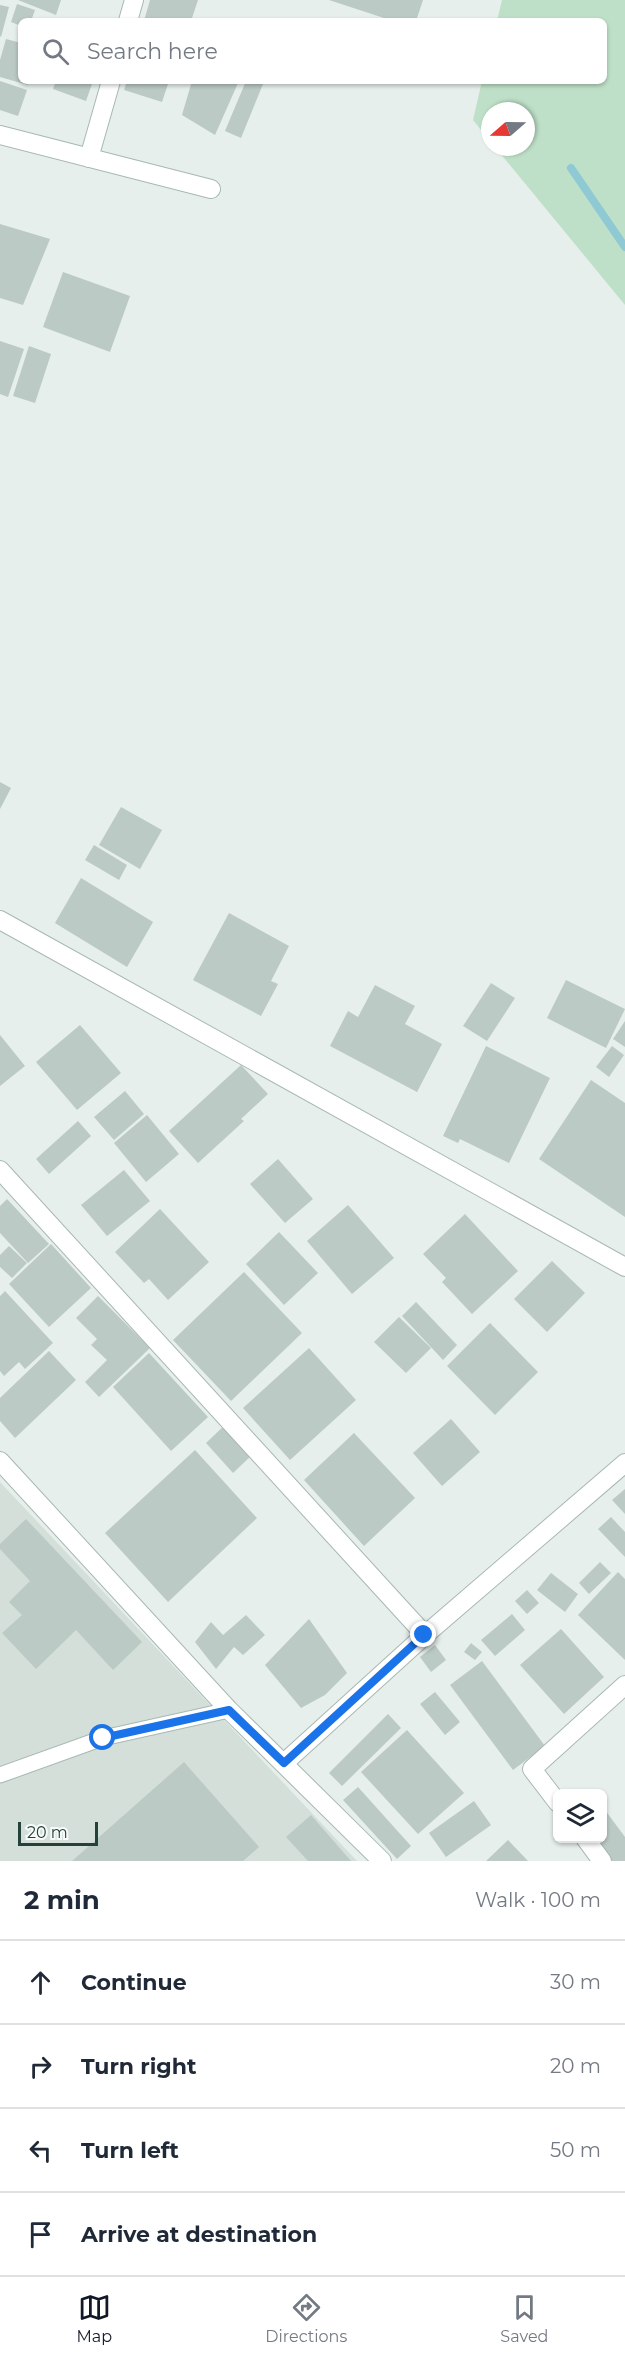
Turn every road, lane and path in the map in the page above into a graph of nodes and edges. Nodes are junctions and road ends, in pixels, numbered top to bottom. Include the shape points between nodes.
1 (134, 0) edge
2 (129, 18) edge
3 (110, 84) edge
4 (0, 135) edge
5 (89, 158) junction
6 (211, 189) dead end
7 (0, 920) edge
8 (0, 1170) edge
9 (625, 1268) edge
10 (0, 1461) edge
11 (625, 1463) edge
12 (424, 1635) junction
13 (625, 1685) edge
14 (229, 1710) junction
15 (284, 1763) junction
16 (0, 1775) edge
17 (553, 1796) edge
18 (588, 1843) edge
19 (382, 1861) edge
20 (602, 1861) edge

1 - 2 street
3 - 5 street
4 - 5 street
5 - 6 street
7 - 9 street
8 - 12 street
10 - 14 street
11 - 12 street
12 - 15 street
13 - 17 street via 532,1769
14 - 15 street
14 - 16 lane via 103,1738
15 - 19 street
18 - 20 street

